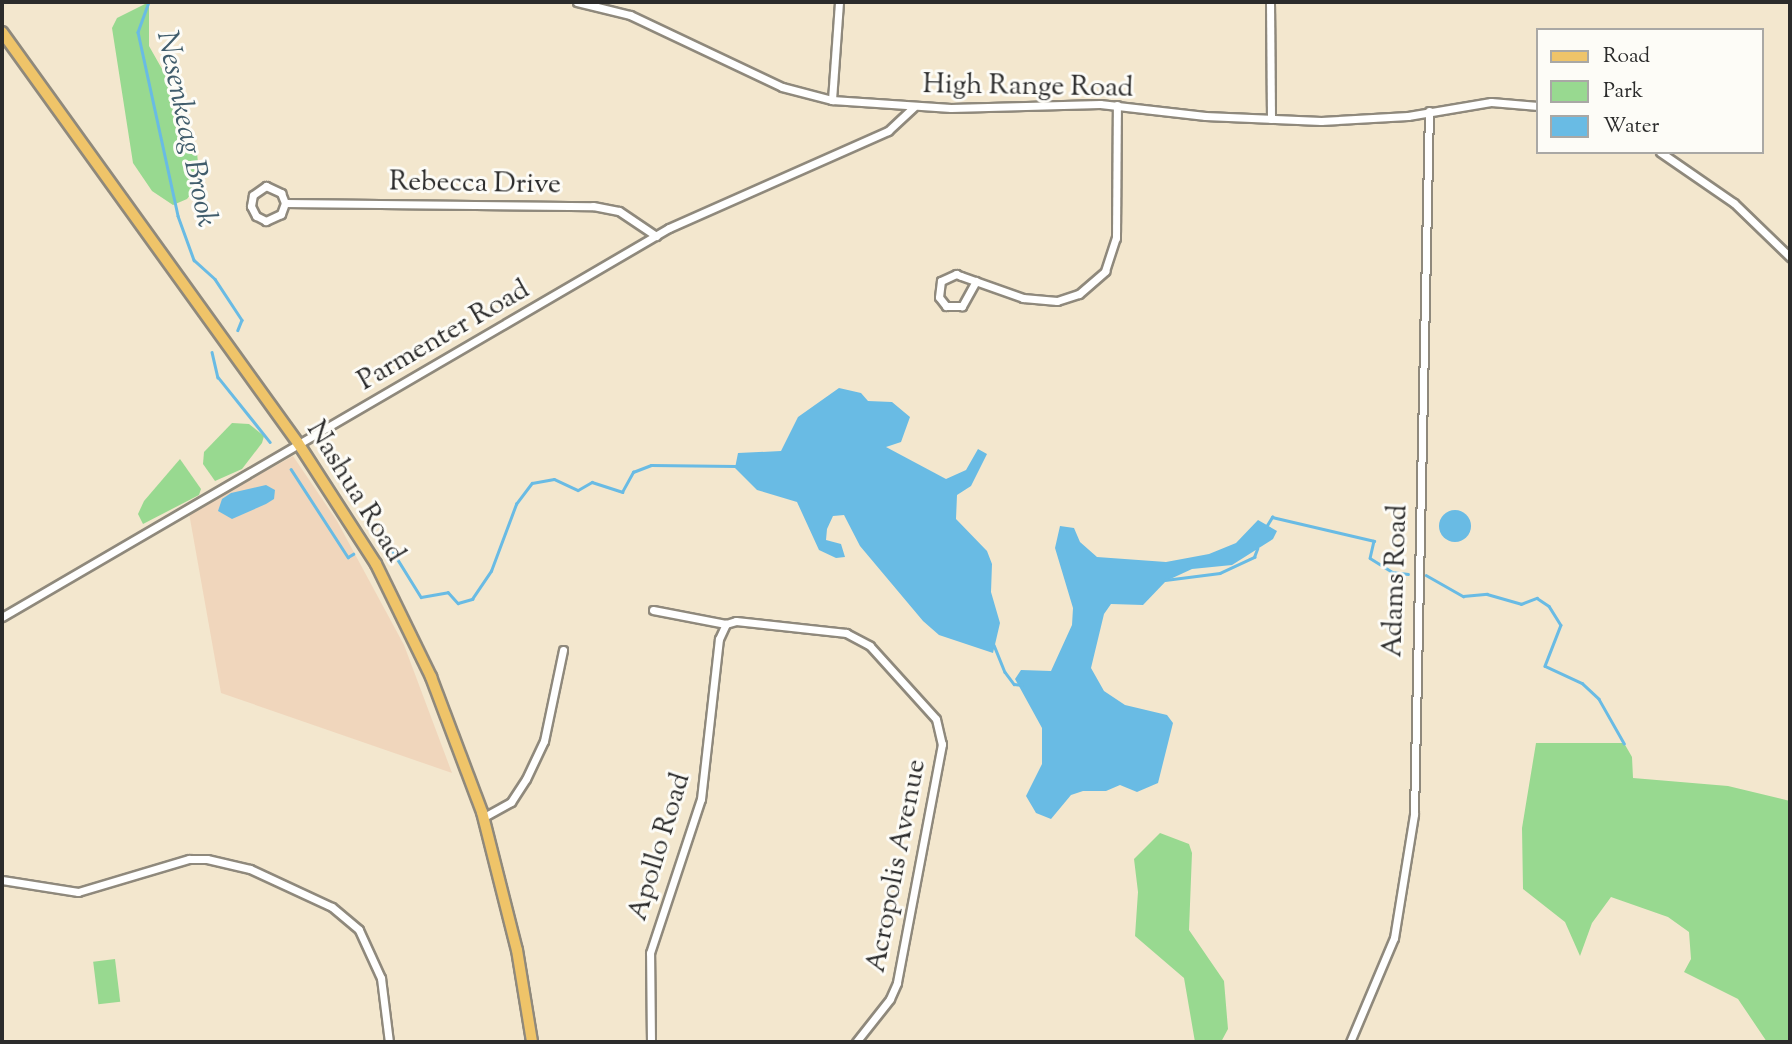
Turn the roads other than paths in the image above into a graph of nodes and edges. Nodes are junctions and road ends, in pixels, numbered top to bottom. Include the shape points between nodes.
1 (577, 2) edge
2 (839, 2) edge
3 (1270, 2) edge
4 (2, 32) edge
5 (832, 100) junction
6 (1117, 105) junction
7 (1536, 106) edge
8 (914, 107) junction
9 (1429, 111) junction
10 (1271, 119) junction
11 (1663, 154) edge
12 (285, 203) junction
13 (656, 236) junction
14 (1790, 257) edge
15 (976, 281) junction
16 (298, 443) junction
17 (653, 610) dead end
18 (2, 617) edge
19 (726, 624) junction
20 (563, 650) dead end
21 (484, 817) junction
22 (2, 880) edge
23 (389, 1042) edge
24 (532, 1042) edge
25 (651, 1042) edge
26 (856, 1042) edge
27 (1350, 1042) edge

1 - 5 street, High Range Road via 630,15 763,79
2 - 5 street
3 - 10 street
4 - 16 main road, Nashua Road
5 - 8 street, High Range Road
6 - 8 street, High Range Road
6 - 10 street, High Range Road
6 - 15 street via 1116,238 1110,261 1097,280 1068,298 1046,302
7 - 9 street, High Range Road via 1491,102
8 - 13 street, Parmenter Road via 888,131 708,207
9 - 10 street, High Range Road via 1374,120
9 - 27 street, Adams Road via 1414,814 1394,938
11 - 14 street via 1734,203
12 - 12 street, Rebecca Drive via 272,187 256,191 251,200 256,216 266,221 277,218
12 - 13 street, Rebecca Drive via 593,206 619,211
13 - 16 street, Parmenter Road
15 - 15 street via 950,275 941,281 939,297 949,307 962,306
16 - 18 street, Parmenter Road
16 - 21 main road, Nashua Road via 354,527 401,612 445,710
17 - 19 street
19 - 25 street, Apollo Road via 719,639 701,799 650,953
19 - 26 street, Acropolis Avenue via 785,625 855,636 927,704 940,727 942,744 897,983
20 - 21 street via 544,741 511,802
21 - 24 main road, Nashua Road via 517,950
22 - 23 street via 78,892 189,859 250,869 332,907 359,930 381,978

